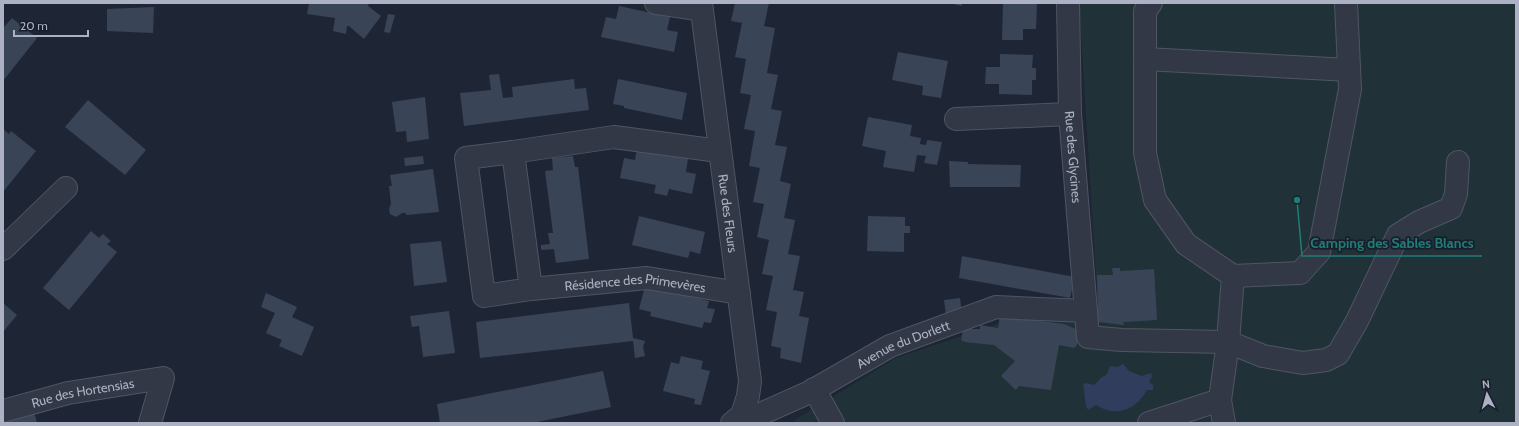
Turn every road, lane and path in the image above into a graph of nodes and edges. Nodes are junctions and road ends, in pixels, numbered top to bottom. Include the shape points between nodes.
1 (656, 3) edge
2 (1068, 3) edge
3 (1151, 3) edge
4 (1346, 3) edge
5 (702, 6) edge
6 (1145, 59) junction
7 (1350, 70) junction
8 (1070, 114) junction
9 (956, 119) dead end
10 (719, 151) junction
11 (513, 152) junction
12 (1458, 162) dead end
13 (66, 188) dead end
14 (3, 249) edge
15 (1233, 276) junction
16 (532, 289) junction
17 (739, 293) junction
18 (1086, 311) junction
19 (1228, 342) junction
20 (814, 389) junction
21 (1220, 400) junction
22 (3, 411) edge
23 (737, 419) edge
24 (150, 423) edge
25 (833, 423) edge
26 (1149, 423) edge
27 (1224, 423) edge

1 - 5 street, Rue des Fleurs
2 - 8 street, Rue des Glycines
3 - 6 street via 1144,11
4 - 7 street
5 - 10 street, Rue des Fleurs
6 - 7 street
6 - 15 street via 1145,153 1155,200 1186,244
7 - 15 street via 1350,89 1319,252 1300,273
8 - 9 street
8 - 18 street, Rue des Glycines
10 - 11 street, Résidence des Primevères via 614,137
10 - 17 street, Rue des Fleurs
11 - 16 street
11 - 16 street, Résidence des Primevères via 466,158 484,296
12 - 19 street via 1456,194 1451,208 1419,222 1398,235 1357,321 1338,354 1326,360 1303,363 1263,356
13 - 14 street
15 - 19 street
16 - 17 street, Résidence des Primevères via 647,278
17 - 23 street, Rue des Fleurs via 750,381 748,396
18 - 19 street, Rue des Glycines via 1088,337
18 - 20 street, Avenue du Dorlett via 996,307 890,346
19 - 21 street
20 - 23 street, Avenue du Dorlett via 756,416
20 - 25 street
21 - 26 street
21 - 27 street
22 - 24 street, Rue des Hortensias via 68,393 163,378

